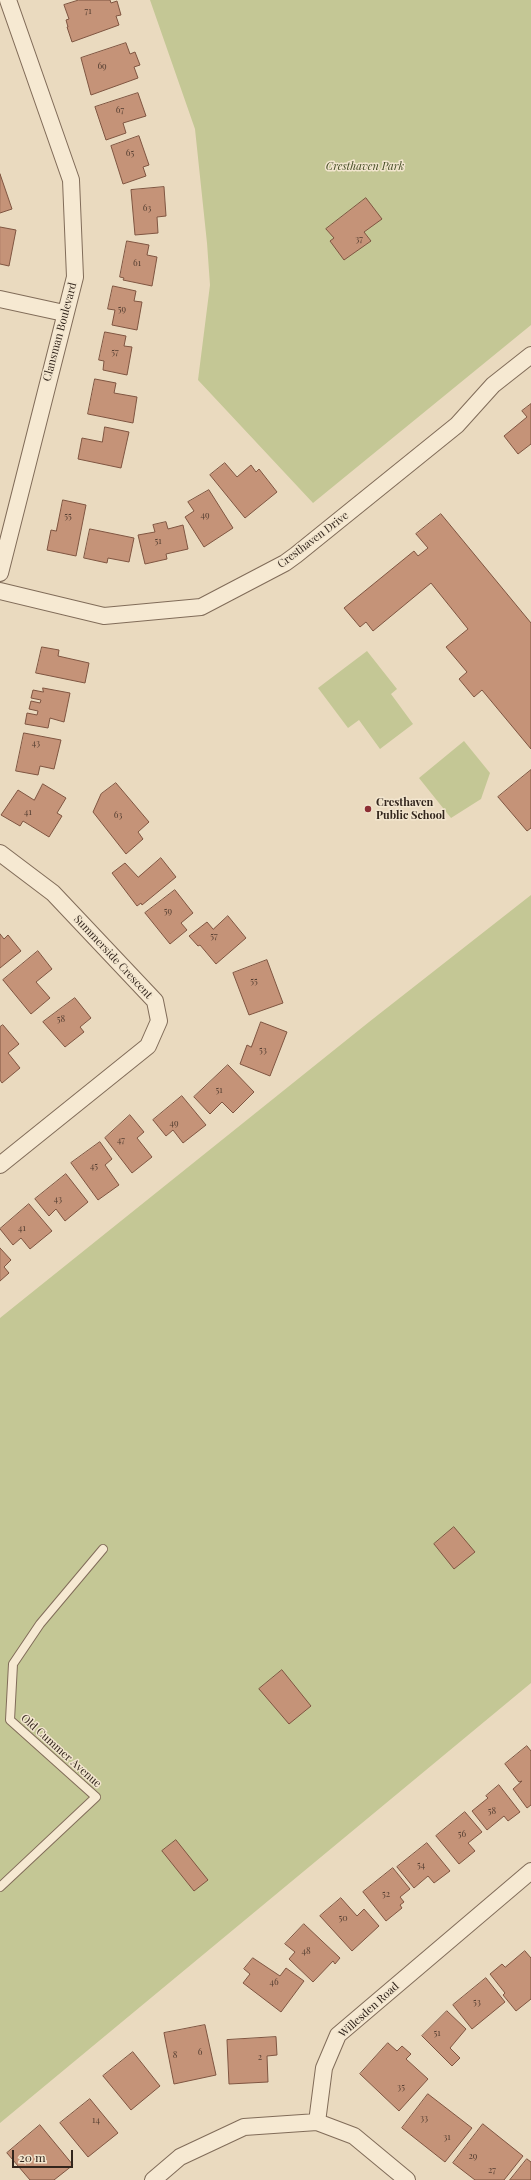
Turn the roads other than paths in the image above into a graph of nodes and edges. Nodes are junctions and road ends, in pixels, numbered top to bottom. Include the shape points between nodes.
1 (8, 0) edge
2 (0, 299) edge
3 (64, 313) junction
4 (531, 354) edge
5 (0, 573) edge
6 (0, 591) edge
7 (0, 853) edge
8 (0, 1165) edge
9 (103, 1549) dead end
10 (531, 1871) edge
11 (0, 1887) edge
12 (317, 2122) junction
13 (153, 2180) edge
14 (407, 2180) edge

1 - 3 street, Clansman Boulevard via 71,180 75,277
2 - 3 street
3 - 5 street, Clansman Boulevard
4 - 6 street, Cresthaven Drive via 493,385 457,425 291,559 201,606 104,616
7 - 8 street, Summerside Crescent via 53,893 111,954 155,1001 159,1021 148,1046
9 - 11 lane, Old Cummer Avenue via 40,1624 13,1664 10,1720 96,1797
10 - 12 street, Willesden Road via 338,2035 324,2068
12 - 13 street via 244,2127 180,2157
12 - 14 street via 354,2136

